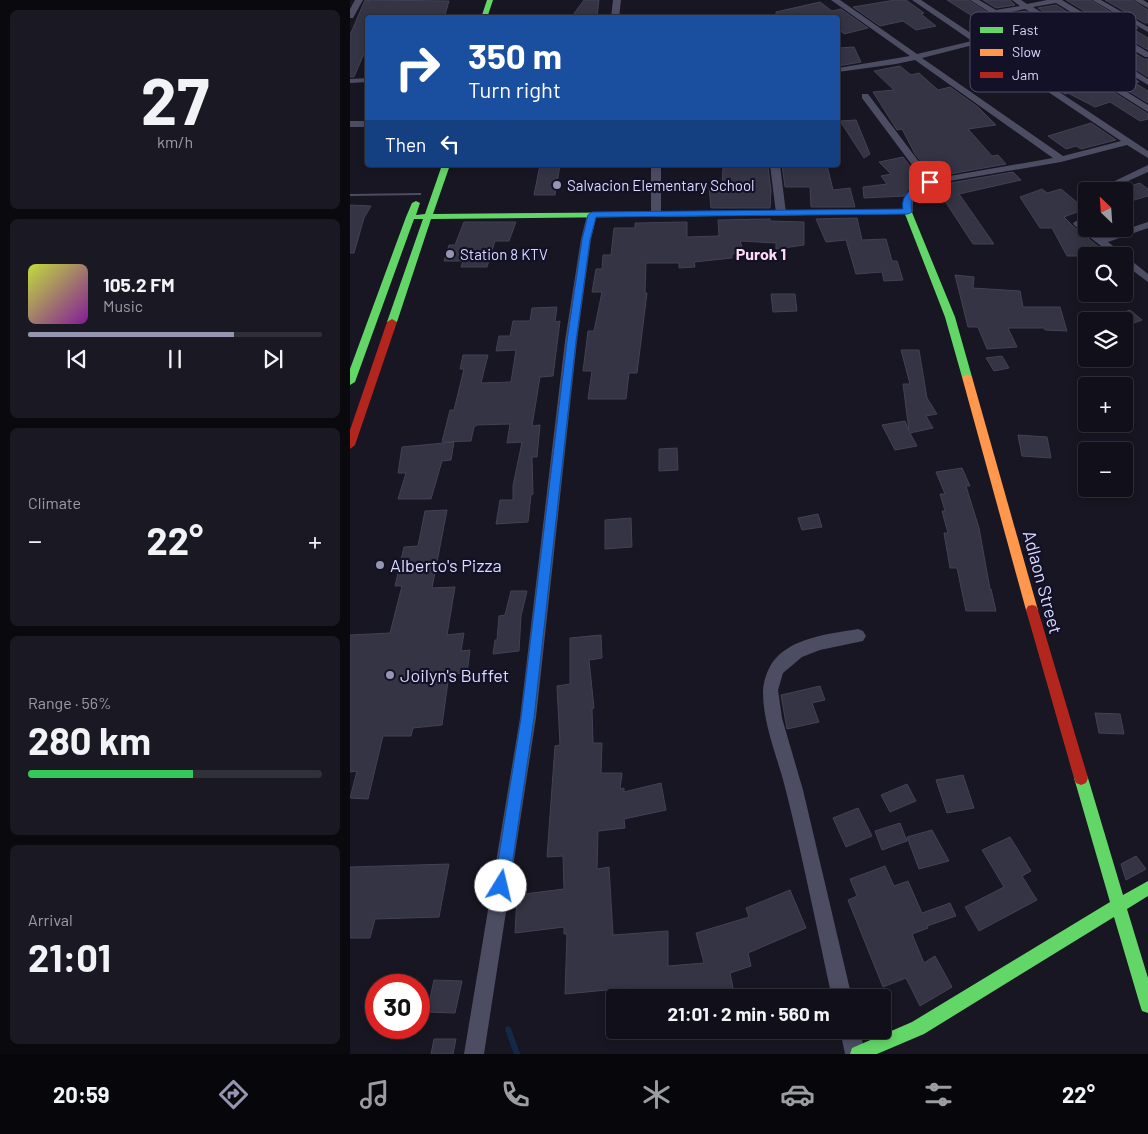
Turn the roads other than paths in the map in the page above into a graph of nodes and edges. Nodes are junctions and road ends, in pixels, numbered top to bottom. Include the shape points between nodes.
1 (359, 0) edge
2 (490, 0) edge
3 (617, 0) edge
4 (835, 0) edge
5 (916, 0) edge
6 (974, 0) edge
7 (1016, 0) edge
8 (1057, 0) edge
9 (1096, 0) edge
10 (1138, 0) edge
11 (1026, 6) junction
12 (1148, 6) edge
13 (992, 12) edge
14 (999, 12) edge
15 (1035, 12) edge
16 (1077, 12) edge
17 (1117, 12) edge
18 (484, 15) edge
19 (614, 15) edge
20 (350, 16) edge
21 (1136, 23) edge
22 (1148, 30) edge
23 (970, 38) edge
24 (970, 43) edge
25 (1136, 47) edge
26 (1148, 54) edge
27 (915, 57) junction
28 (840, 70) edge
29 (1136, 76) edge
30 (365, 80) edge
31 (350, 81) edge
32 (1148, 84) edge
33 (1052, 92) edge
34 (1121, 92) edge
35 (865, 96) dead end
36 (1148, 109) edge
37 (350, 124) edge
38 (365, 124) edge
39 (1129, 142) junction
40 (1148, 156) edge
41 (1060, 159) junction
42 (445, 167) edge
43 (656, 167) edge
44 (775, 167) edge
45 (1148, 168) edge
46 (424, 180) dead end
47 (930, 182) junction
48 (1118, 182) edge
49 (419, 194) junction
50 (350, 195) edge
51 (908, 212) junction
52 (781, 213) junction
53 (656, 214) junction
54 (592, 215) junction
55 (429, 216) junction
56 (410, 217) junction
57 (1148, 225) edge
58 (1096, 238) edge
59 (1100, 241) junction
60 (1108, 247) edge
61 (1133, 266) edge
62 (1148, 279) edge
63 (399, 302) junction
64 (379, 303) junction
65 (350, 382) edge
66 (350, 445) edge
67 (858, 636) dead end
68 (1148, 888) edge
69 (1119, 907) junction
70 (840, 989) edge
71 (1148, 1005) edge
72 (853, 1039) edge
73 (474, 1054) edge
74 (857, 1054) edge

1 - 20 street
2 - 18 main road
3 - 19 street
4 - 27 street
5 - 23 street
6 - 13 street
7 - 11 street
8 - 11 street
8 - 16 street
9 - 17 street
10 - 12 street
11 - 14 street
11 - 15 street
21 - 22 street
24 - 27 street
25 - 26 street
27 - 28 street
27 - 41 street
29 - 32 street
30 - 31 street
33 - 39 street
34 - 36 street
35 - 47 street
37 - 38 street
39 - 40 street
39 - 41 street
41 - 47 street
42 - 55 main road
43 - 53 street
44 - 52 street
45 - 48 street
46 - 49 main road
47 - 51 street via 912,192 906,205
49 - 50 lane
49 - 56 main road
51 - 52 main road
51 - 69 main road, Adlaon Street via 950,317
52 - 53 main road
53 - 54 main road
54 - 55 main road
54 - 73 street via 571,341 528,718
55 - 56 main road
55 - 63 main road
56 - 64 main road
57 - 59 street
58 - 59 street
59 - 60 street
61 - 62 street
63 - 64 main road
63 - 66 main road
64 - 65 main road
67 - 70 street via 807,645 782,662 771,680 772,704
68 - 69 main road
69 - 71 main road, Adlaon Street
69 - 74 main road via 918,1028
72 - 74 street

